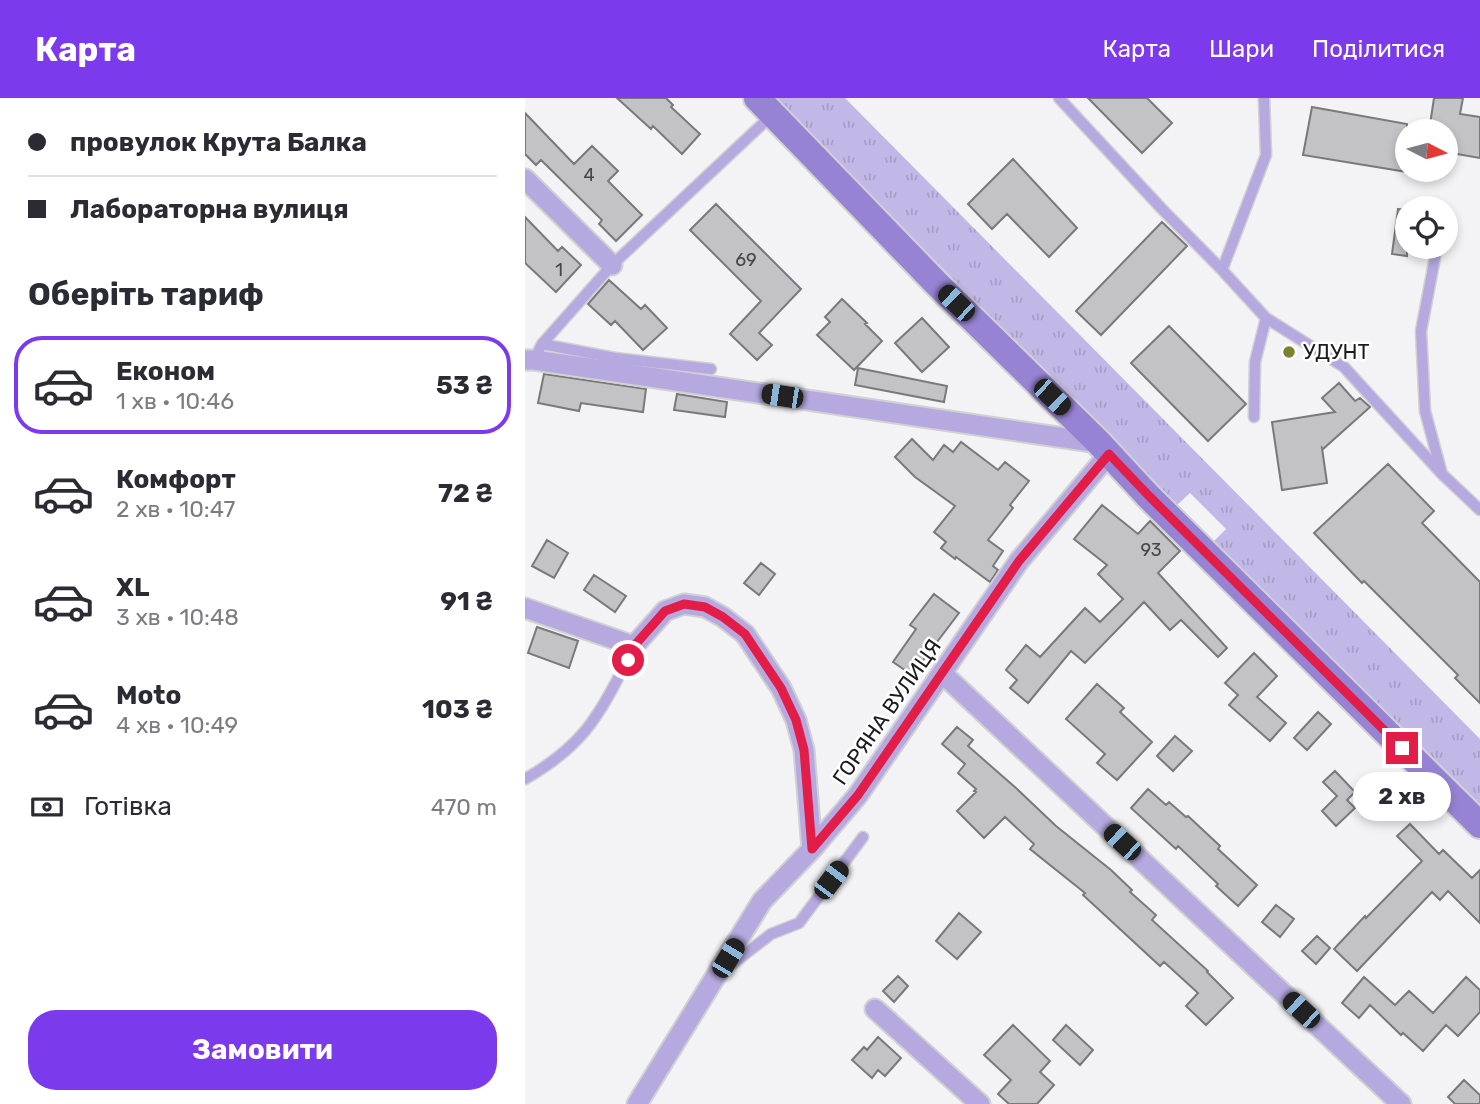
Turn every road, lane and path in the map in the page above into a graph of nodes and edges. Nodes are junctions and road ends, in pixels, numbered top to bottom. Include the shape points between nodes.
1 (1059, 98) edge
2 (1264, 98) edge
3 (765, 106) edge
4 (525, 179) edge
5 (1435, 259) edge
6 (612, 265) junction
7 (1222, 270) junction
8 (1265, 318) junction
9 (534, 355) edge
10 (711, 369) dead end
11 (1254, 417) dead end
12 (1104, 448) junction
13 (1442, 474) junction
14 (1480, 510) edge
15 (525, 608) edge
16 (634, 646) junction
17 (942, 673) junction
18 (525, 779) edge
19 (1480, 825) edge
20 (863, 838) dead end
21 (812, 849) junction
22 (716, 976) junction
23 (875, 1009) dead end
24 (637, 1104) edge
25 (980, 1104) edge
26 (1401, 1104) edge

1 - 7 lane
2 - 7 lane via 1266,155
3 - 6 lane
3 - 12 main road
4 - 6 street
5 - 13 lane via 1421,331 1425,411
6 - 9 lane
7 - 8 lane
8 - 11 lane via 1255,362
8 - 13 lane via 1345,367
9 - 10 lane
9 - 12 street
12 - 17 street, ГОРЯНА ВУЛИЦЯ
12 - 19 main road
13 - 14 lane
15 - 16 street
16 - 18 lane via 585,731
16 - 21 street via 665,611 684,604 705,607 745,634 796,720 804,750
17 - 21 street, ГОРЯНА ВУЛИЦЯ via 858,795
17 - 26 street
20 - 22 lane via 799,923 771,934
21 - 22 street, ГОРЯНА ВУЛИЦЯ via 762,901
22 - 24 street, ГОРЯНА ВУЛИЦЯ
23 - 25 street

